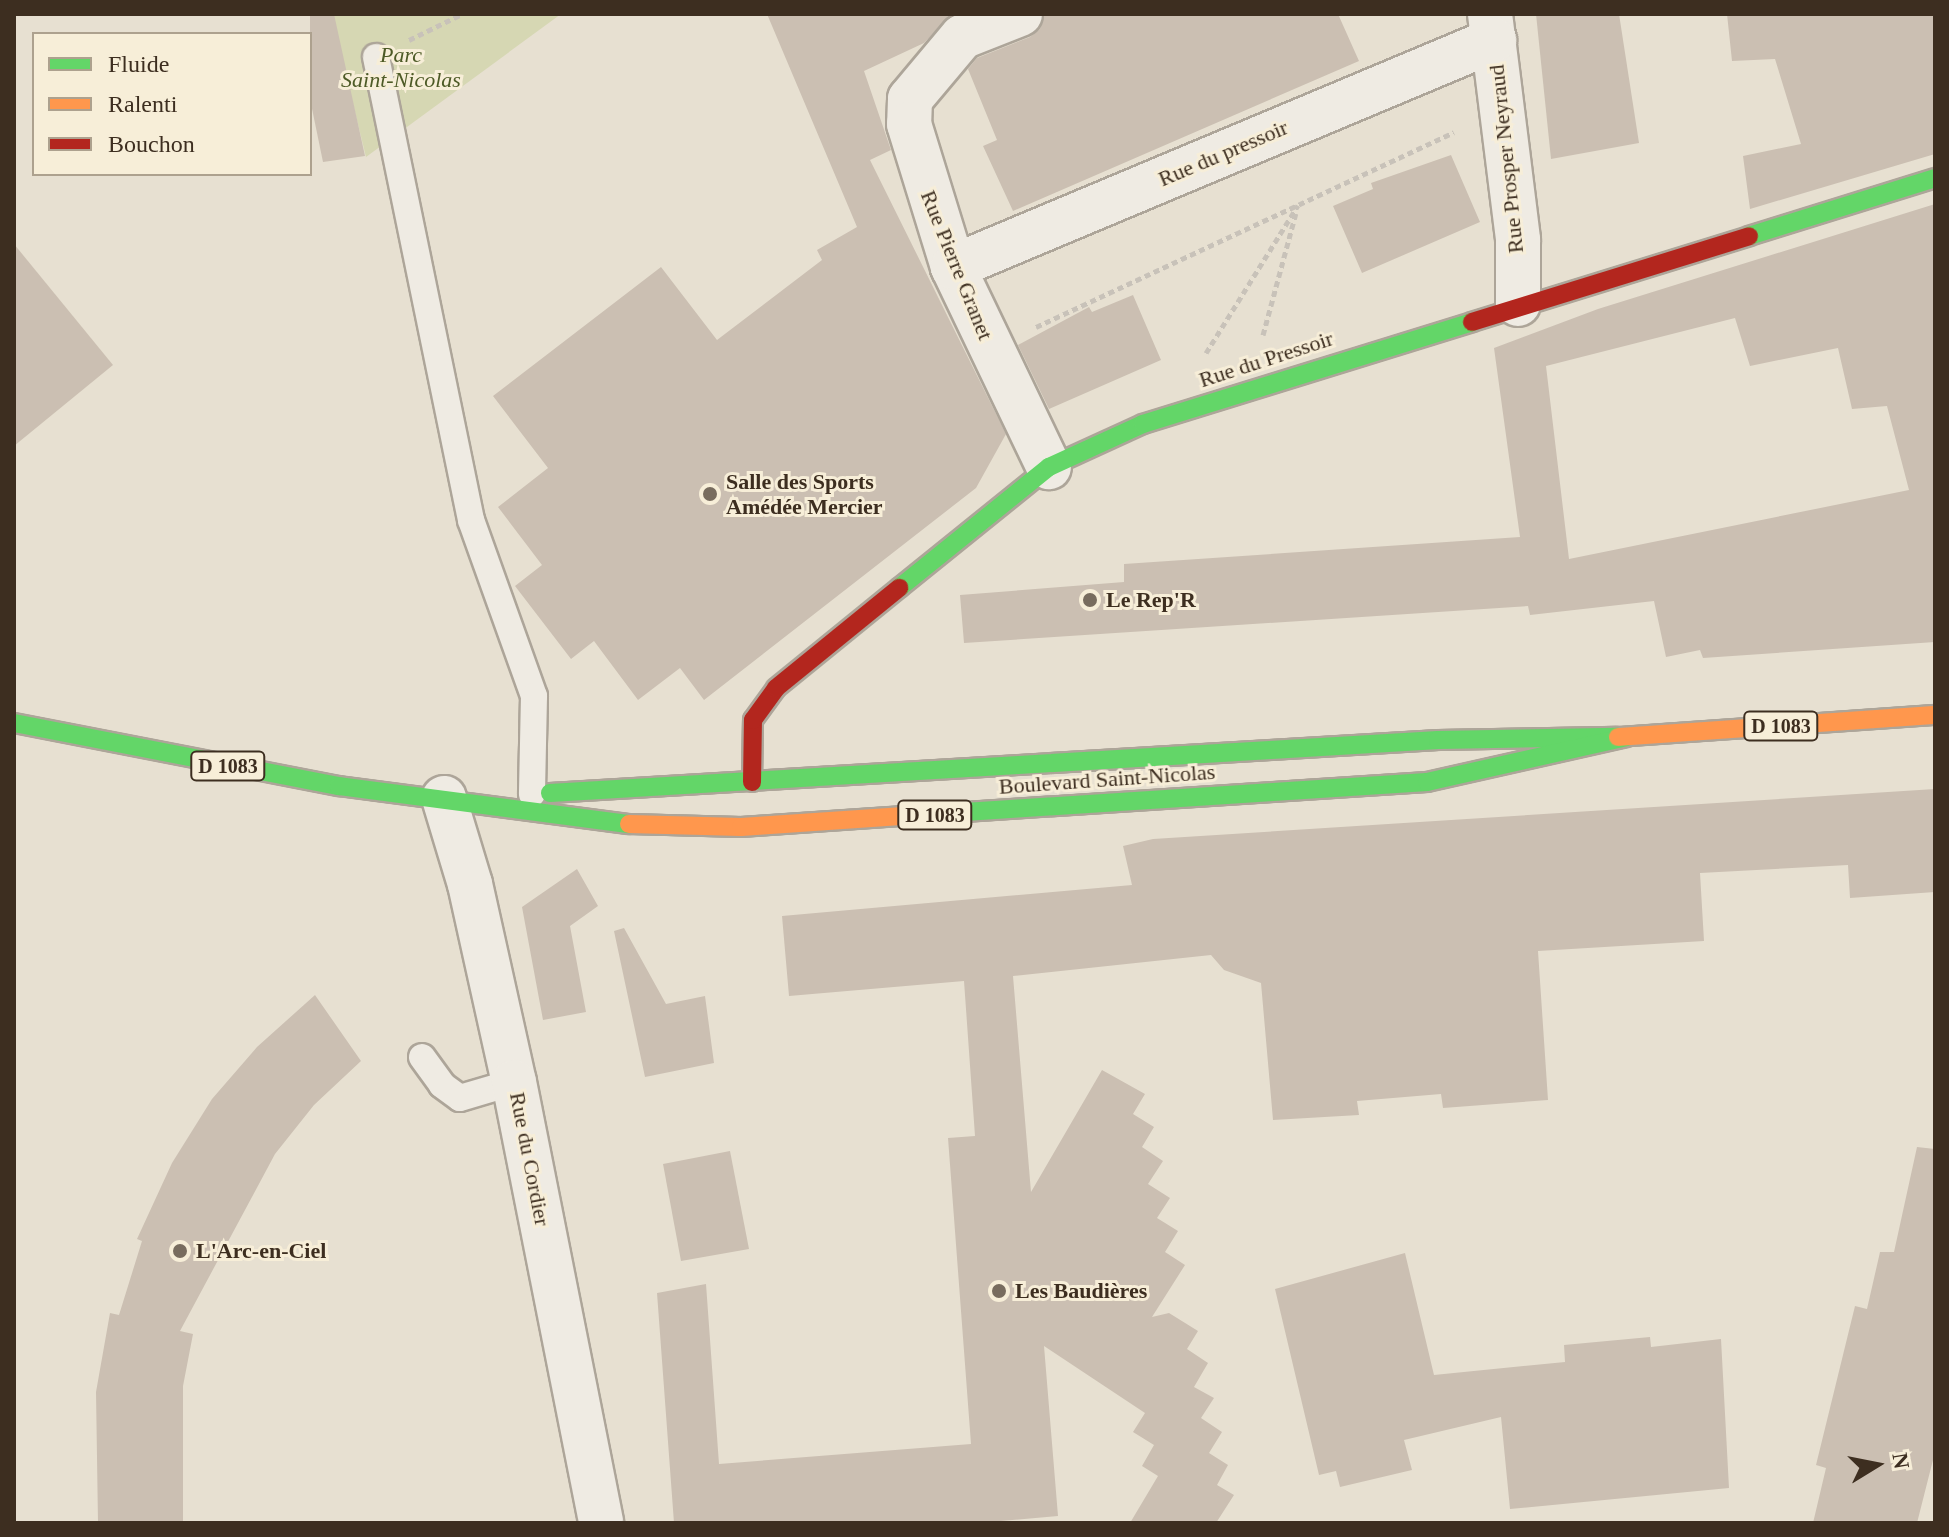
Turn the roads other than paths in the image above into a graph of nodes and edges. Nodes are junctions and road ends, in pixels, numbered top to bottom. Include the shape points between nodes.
1 (1020, 14) edge
2 (1492, 27) edge
3 (376, 57) dead end
4 (1935, 178) edge
5 (953, 267) junction
6 (1518, 304) junction
7 (1049, 467) junction
8 (1935, 715) edge
9 (14, 723) edge
10 (1627, 737) junction
11 (752, 782) junction
12 (532, 794) junction
13 (444, 798) junction
14 (422, 1057) dead end
15 (514, 1082) junction
16 (601, 1523) edge

1 - 5 street, Rue Pierre Granet via 962,37 910,99 909,124 921,175
2 - 5 street, Rue du pressoir
2 - 6 street, Rue Prosper Neyraud via 1518,240
3 - 12 lane via 471,520 534,696
4 - 6 main road, Rue du Pressoir
5 - 7 street, Rue Pierre Granet
6 - 7 main road, Rue du Pressoir via 1143,424
7 - 11 main road, Rue du Pressoir via 776,688 753,720
8 - 10 main road, Boulevard Saint-Nicolas / D 1083
9 - 13 main road, Boulevard Saint-Nicolas / D 1083 via 310,781
10 - 11 main road, Boulevard Saint-Nicolas / D 1083 via 1438,740
10 - 13 main road, Boulevard Saint-Nicolas / D 1083 via 1427,782 741,827 650,827
11 - 12 main road, Boulevard Saint-Nicolas / D 1083
12 - 13 main road, Boulevard Saint-Nicolas / D 1083
13 - 15 street, Rue du Cordier via 470,884
14 - 15 lane via 442,1085 460,1098
15 - 16 street, Rue du Cordier

